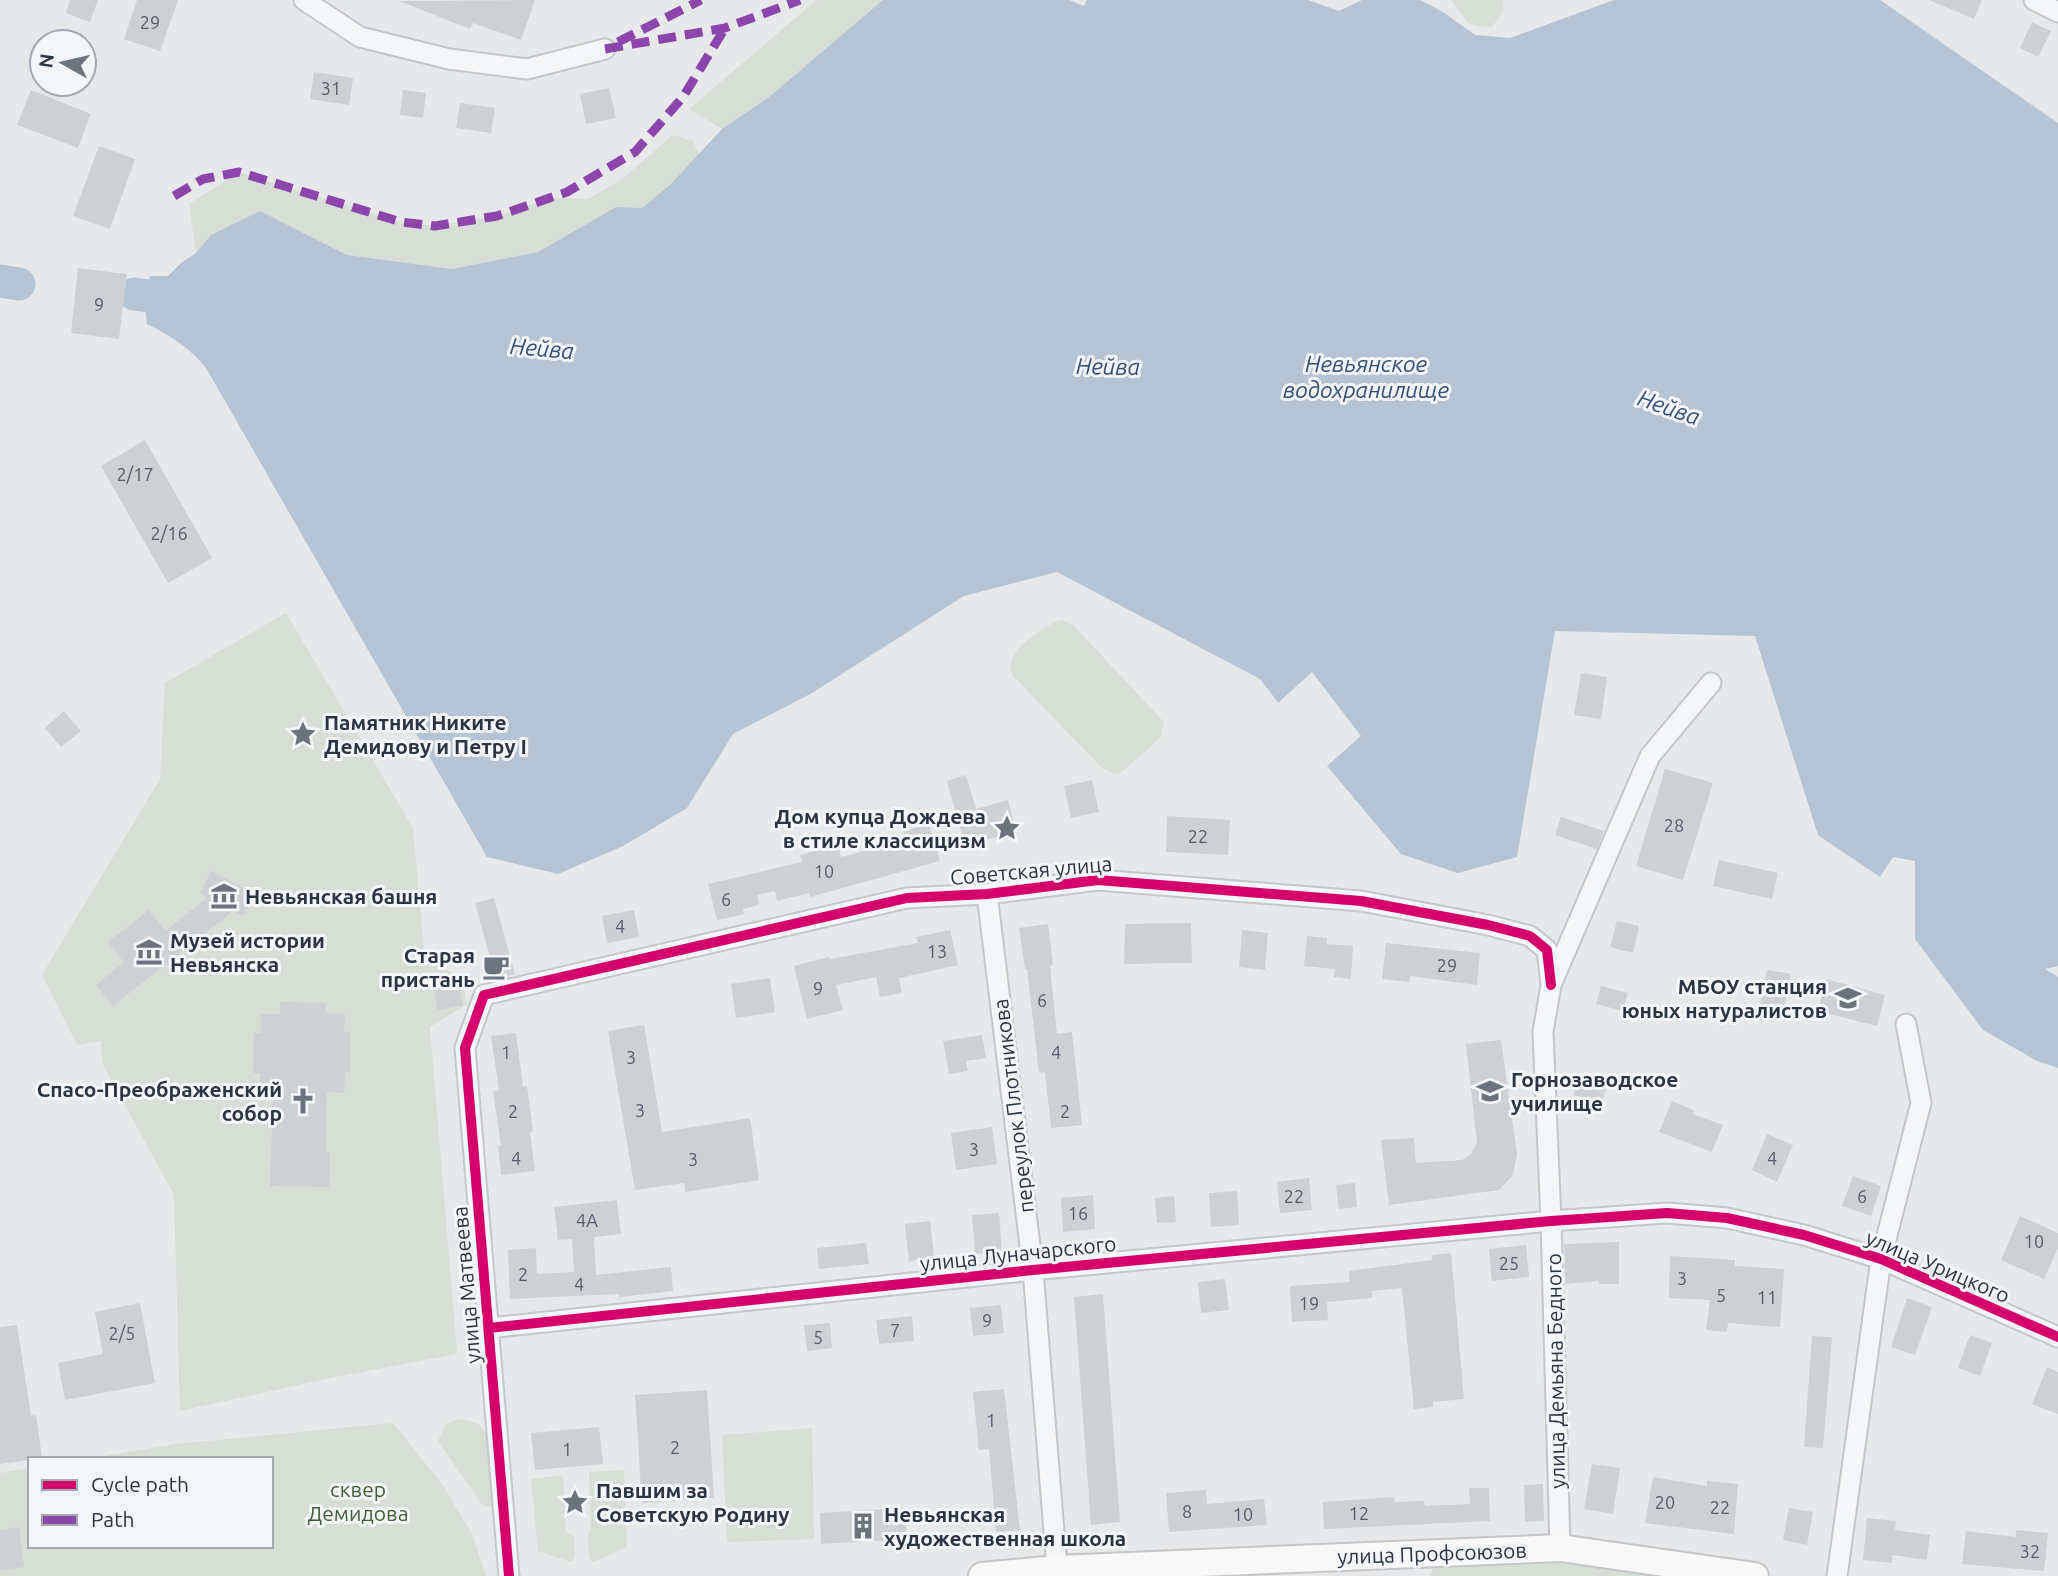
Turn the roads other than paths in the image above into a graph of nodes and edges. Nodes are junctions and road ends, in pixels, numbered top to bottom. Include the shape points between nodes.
1 (304, 0) edge
2 (2034, 0) edge
3 (2058, 12) edge
4 (605, 49) dead end
5 (1711, 683) dead end
6 (987, 894) junction
7 (1551, 985) junction
8 (484, 995) joint
9 (1906, 1024) dead end
10 (1551, 1221) junction
11 (1881, 1259) junction
12 (1032, 1270) junction
13 (489, 1328) junction
14 (2058, 1337) edge
15 (1560, 1548) junction
16 (1057, 1569) junction
17 (509, 1576) edge
18 (982, 1576) edge
19 (1755, 1576) edge
20 (1837, 1576) edge

1 - 4 street via 360,37 449,59 527,69
2 - 3 street
5 - 7 street via 1650,756
6 - 7 street, Советская улица via 1098,880 1361,901 1530,936 1547,950
6 - 8 street, Советская улица via 907,898
6 - 12 street, переулок Плотникова
7 - 10 street, улица Демьяна Бедного via 1543,1032
8 - 13 street, улица Матвеева via 465,1048
9 - 11 street via 1921,1103
10 - 11 street, улица Урицкого via 1667,1213 1727,1218
10 - 12 street, улица Луначарского
10 - 15 street, улица Демьяна Бедного
11 - 14 street, улица Урицкого
11 - 20 street
12 - 13 street, улица Луначарского
12 - 16 street, переулок Плотникова
13 - 17 street, улица Матвеева
15 - 16 street, улица Профсоюзов
15 - 19 street, улица Профсоюзов
16 - 18 street, улица Профсоюзов

